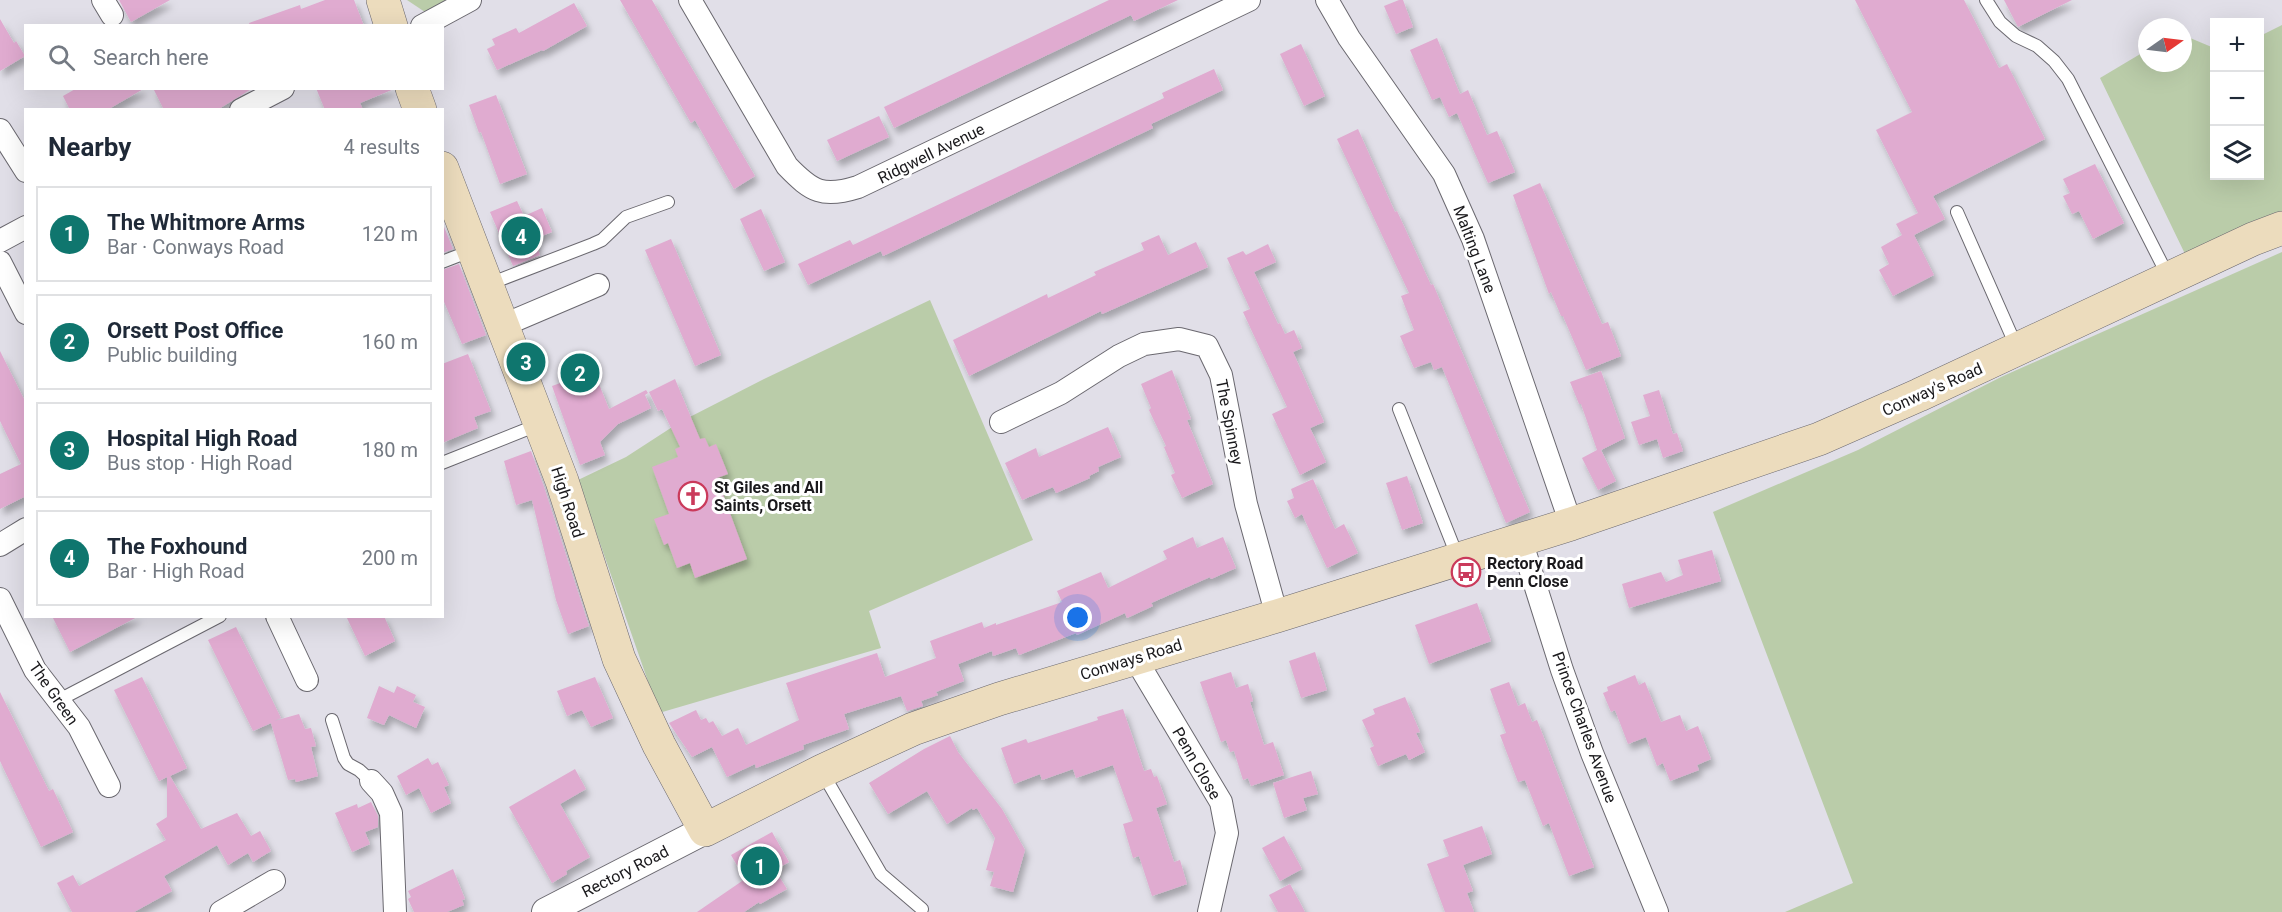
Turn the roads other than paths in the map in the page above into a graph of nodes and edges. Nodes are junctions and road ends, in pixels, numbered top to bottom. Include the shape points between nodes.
1 (383, 0) edge
2 (470, 0) edge
3 (690, 0) edge
4 (1250, 0) edge
5 (1327, 0) edge
6 (1986, 0) edge
7 (390, 24) edge
8 (426, 24) edge
9 (279, 90) edge
10 (413, 90) edge
11 (245, 108) edge
12 (419, 108) edge
13 (0, 130) edge
14 (24, 168) edge
15 (444, 173) edge
16 (668, 202) dead end
17 (1957, 212) dead end
18 (24, 228) edge
19 (2282, 228) edge
20 (0, 242) edge
21 (474, 249) junction
22 (444, 261) edge
23 (0, 262) edge
24 (2170, 279) junction
25 (488, 284) junction
26 (598, 285) dead end
27 (24, 309) edge
28 (504, 325) junction
29 (2018, 350) junction
30 (1399, 409) dead end
31 (1001, 422) dead end
32 (541, 424) junction
33 (444, 462) edge
34 (1572, 524) junction
35 (24, 530) edge
36 (1521, 540) junction
37 (0, 545) edge
38 (1458, 559) junction
39 (0, 599) edge
40 (1277, 616) junction
41 (216, 618) edge
42 (278, 618) edge
43 (1135, 658) junction
44 (307, 680) dead end
45 (59, 700) junction
46 (332, 720) dead end
47 (822, 771) junction
48 (371, 781) joint
49 (109, 786) dead end
50 (705, 830) junction
51 (274, 881) dead end
52 (922, 909) dead end
53 (221, 912) edge
54 (395, 912) edge
55 (546, 912) edge
56 (1209, 912) edge
57 (1657, 912) edge

1 - 7 main road
2 - 8 street
3 - 4 street, Ridgwell Avenue via 787,166 806,185 829,194 858,187
5 - 34 street, Malting Lane via 1444,174 1473,239
6 - 24 lane via 2000,22 2016,36 2037,46 2068,79
9 - 11 street
10 - 12 main road
13 - 14 street
15 - 21 main road, High Road
16 - 25 lane via 626,217 602,240
17 - 29 lane
18 - 20 street
19 - 24 main road, Conway's Road
21 - 22 lane
21 - 25 main road, High Road
23 - 27 street
24 - 29 main road, Conway's Road
25 - 28 main road, High Road
26 - 28 street
28 - 32 main road, High Road
29 - 34 main road, Conway's Road via 1819,439
30 - 38 lane
31 - 40 street, The Spinney via 1061,393 1144,344 1179,339 1207,346 1221,375 1246,504
32 - 33 lane
32 - 50 main road, High Road via 619,659
34 - 36 main road, Conways Road
35 - 37 street
36 - 38 main road, Conways Road
36 - 57 street, Prince Charles Avenue via 1588,743
38 - 40 main road, Conways Road
39 - 45 street, The Green via 35,670
40 - 43 main road, Conways Road
41 - 45 lane
42 - 44 street
43 - 47 main road, Conways Road via 913,729
43 - 56 street, Penn Close via 1221,802 1227,833
45 - 49 street, The Green
46 - 48 lane via 344,758
47 - 50 main road, Conways Road
47 - 52 lane via 882,874
48 - 54 street via 391,813
50 - 55 street, Rectory Road
51 - 53 street

